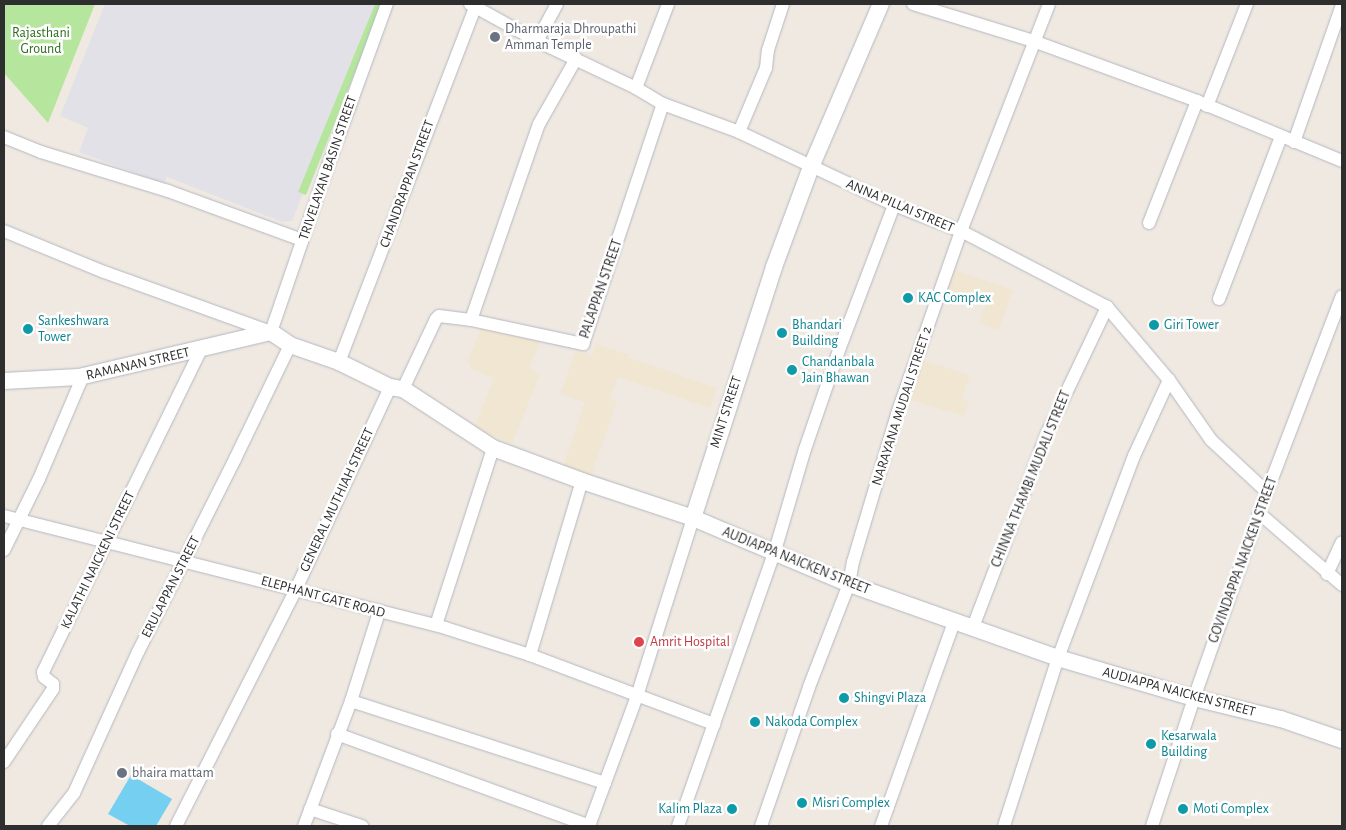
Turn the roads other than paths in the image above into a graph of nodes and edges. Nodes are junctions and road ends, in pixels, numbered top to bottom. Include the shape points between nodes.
1 (387, 4) edge
2 (557, 4) edge
3 (668, 4) edge
4 (783, 4) edge
5 (881, 4) edge
6 (913, 4) edge
7 (1049, 4) edge
8 (1247, 4) edge
9 (473, 5) edge
10 (1342, 5) edge
11 (537, 41) junction
12 (1033, 41) junction
13 (576, 59) junction
14 (636, 88) junction
15 (663, 104) junction
16 (1202, 104) junction
17 (739, 132) junction
18 (4, 137) edge
19 (1281, 137) junction
20 (1294, 142) junction
21 (1342, 161) edge
22 (811, 167) junction
23 (894, 205) junction
24 (1149, 223) dead end
25 (4, 231) edge
26 (961, 231) junction
27 (302, 240) junction
28 (1342, 296) edge
29 (1219, 299) dead end
30 (1107, 306) junction
31 (471, 320) junction
32 (271, 332) junction
33 (290, 345) junction
34 (201, 350) junction
35 (339, 362) junction
36 (83, 376) junction
37 (1169, 380) junction
38 (4, 381) edge
39 (396, 388) junction
40 (493, 448) junction
41 (582, 481) junction
42 (1267, 492) junction
43 (1259, 513) junction
44 (4, 516) edge
45 (693, 518) junction
46 (19, 520) junction
47 (108, 542) junction
48 (1342, 542) edge
49 (4, 550) edge
50 (774, 554) junction
51 (184, 562) junction
52 (1327, 574) junction
53 (849, 584) junction
54 (1342, 585) edge
55 (296, 589) junction
56 (379, 612) junction
57 (954, 622) junction
58 (436, 625) junction
59 (973, 627) junction
60 (530, 655) junction
61 (1058, 658) junction
62 (637, 696) junction
63 (1194, 698) junction
64 (351, 701) junction
65 (714, 724) junction
66 (337, 734) junction
67 (1342, 740) edge
68 (4, 762) edge
69 (605, 783) junction
70 (310, 809) junction
71 (48, 826) edge
72 (176, 826) edge
73 (304, 826) edge
74 (362, 826) edge
75 (590, 826) edge
76 (678, 826) edge
77 (761, 826) edge
78 (881, 826) edge
79 (1004, 826) edge
80 (1152, 826) edge

1 - 27 street, TRIVELAYAN BASIN STREET
2 - 11 street
3 - 14 street
4 - 17 street via 768,50 766,68
5 - 22 street, MINT STREET
6 - 12 street
7 - 12 street, NARAYANA MUDALI STREET 2
8 - 16 street
9 - 11 street, ANNA PILLAI STREET
9 - 35 street, CHANDRAPPAN STREET
10 - 20 street
11 - 13 street, ANNA PILLAI STREET
12 - 16 street
12 - 26 street, NARAYANA MUDALI STREET 2
13 - 14 street, ANNA PILLAI STREET
13 - 31 street via 539,124
14 - 15 street, ANNA PILLAI STREET
15 - 17 street, ANNA PILLAI STREET
15 - 31 street, PALAPPAN STREET via 585,342 580,344
16 - 19 street
16 - 24 street
17 - 22 street, ANNA PILLAI STREET
18 - 27 street via 40,152 168,191
19 - 20 street
19 - 29 street
20 - 21 street
22 - 23 street, ANNA PILLAI STREET
22 - 45 street, MINT STREET via 750,338
23 - 26 street, ANNA PILLAI STREET
23 - 50 street via 805,449
25 - 32 street via 104,272
26 - 30 street, ANNA PILLAI STREET
26 - 53 street, NARAYANA MUDALI STREET 2 via 897,414
27 - 32 street, TRIVELAYAN BASIN STREET
28 - 42 street, GOVINDAPPA NAICKEN STREET
30 - 37 street, ANNA PILLAI STREET
30 - 59 street, CHINNA THAMBI MUDALI STREET via 1047,433
31 - 39 street, PALAPPAN STREET via 444,316 436,319
32 - 33 street, AUDIAPPA NAICKEN STREET
32 - 34 street, RAMANAN STREET
33 - 35 street, AUDIAPPA NAICKEN STREET
33 - 51 street, ERULAPPAN STREET
34 - 36 street, RAMANAN STREET
34 - 47 street, KALATHI NAICKENI STREET
35 - 39 street, AUDIAPPA NAICKEN STREET
36 - 38 street, RAMANAN STREET via 61,380
36 - 46 street
37 - 42 street, ANNA PILLAI STREET via 1211,440
37 - 61 street via 1134,456
39 - 40 street, AUDIAPPA NAICKEN STREET
39 - 55 street, GENERAL MUTHIAH STREET
40 - 41 street, AUDIAPPA NAICKEN STREET
40 - 58 street
41 - 45 street, AUDIAPPA NAICKEN STREET
41 - 60 street
42 - 43 street, GOVINDAPPA NAICKEN STREET
43 - 52 street
43 - 63 street, GOVINDAPPA NAICKEN STREET
44 - 46 street, ELEPHANT GATE ROAD
45 - 50 street, AUDIAPPA NAICKEN STREET
45 - 62 street, MINT STREET
46 - 47 street, ELEPHANT GATE ROAD
46 - 49 street
47 - 51 street, ELEPHANT GATE ROAD
47 - 68 street, KALATHI NAICKENI STREET via 43,672 53,690
48 - 52 street
50 - 53 street, AUDIAPPA NAICKEN STREET
50 - 65 street
51 - 55 street, ELEPHANT GATE ROAD
51 - 71 street, ERULAPPAN STREET via 138,652 74,793
52 - 54 street
53 - 57 street, AUDIAPPA NAICKEN STREET
53 - 77 street, NARAYANA MUDALI STREET 2 via 809,686
55 - 56 street, ELEPHANT GATE ROAD
55 - 72 street, GENERAL MUTHIAH STREET
56 - 58 street, ELEPHANT GATE ROAD
56 - 64 street
57 - 59 street, AUDIAPPA NAICKEN STREET
57 - 78 street
58 - 60 street, ELEPHANT GATE ROAD
59 - 61 street, AUDIAPPA NAICKEN STREET
60 - 62 street, ELEPHANT GATE ROAD
61 - 63 street, AUDIAPPA NAICKEN STREET
61 - 79 street
62 - 65 street, ELEPHANT GATE ROAD
62 - 69 street, MINT STREET
63 - 67 street, AUDIAPPA NAICKEN STREET via 1281,719
63 - 80 street, GOVINDAPPA NAICKEN STREET
64 - 66 street
64 - 69 street
65 - 76 street
66 - 70 street
66 - 75 street
69 - 75 street, MINT STREET
70 - 73 street
70 - 74 street

